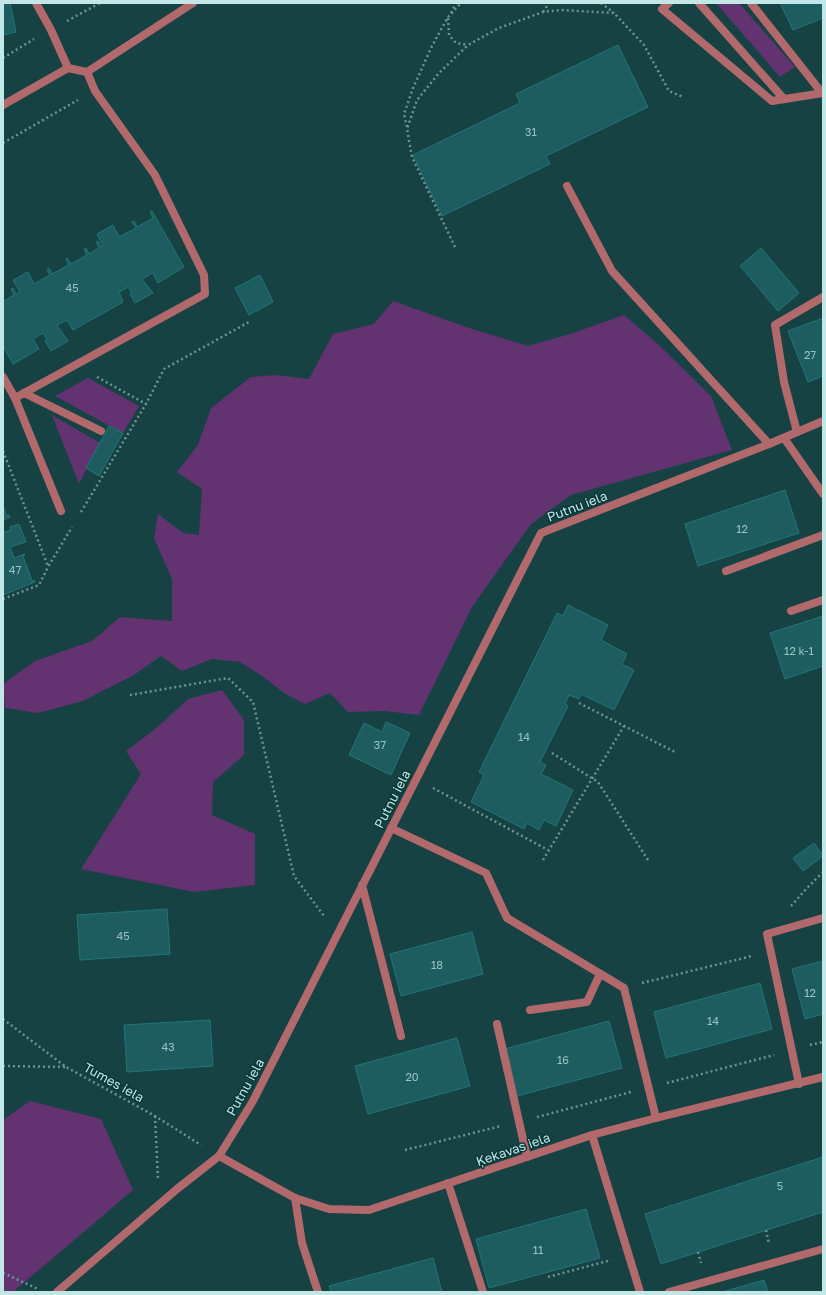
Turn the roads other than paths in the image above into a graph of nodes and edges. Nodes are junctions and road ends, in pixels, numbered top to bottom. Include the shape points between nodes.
1 (36, 3) edge
2 (193, 3) edge
3 (669, 3) edge
4 (699, 3) edge
5 (751, 3) edge
6 (68, 68) junction
7 (87, 72) junction
8 (823, 93) edge
9 (784, 99) junction
10 (3, 105) edge
11 (567, 186) dead end
12 (823, 297) edge
13 (3, 377) edge
14 (24, 393) junction
15 (15, 398) junction
16 (823, 421) edge
17 (101, 431) dead end
18 (797, 432) junction
19 (784, 438) junction
20 (769, 444) junction
21 (823, 494) edge
22 (61, 511) dead end
23 (823, 535) edge
24 (726, 571) dead end
25 (823, 600) edge
26 (791, 611) dead end
27 (391, 828) junction
28 (362, 885) junction
29 (823, 918) edge
30 (600, 974) junction
31 (530, 1010) dead end
32 (497, 1024) dead end
33 (401, 1036) dead end
34 (823, 1077) edge
35 (799, 1084) junction
36 (656, 1118) junction
37 (592, 1135) junction
38 (219, 1156) junction
39 (527, 1157) junction
40 (448, 1183) junction
41 (295, 1198) junction
42 (823, 1249) edge
43 (57, 1292) edge
44 (318, 1292) edge
45 (483, 1292) edge
46 (640, 1292) edge
47 (669, 1292) edge

1 - 6 street
2 - 7 street
3 - 9 street via 662,9 772,101
4 - 9 street
5 - 8 street
6 - 7 street
6 - 10 street
7 - 14 street via 95,91 155,175 204,275 205,294
8 - 9 street
11 - 20 street via 612,271
12 - 18 street via 775,325 784,382
13 - 15 street
14 - 15 street
14 - 17 street
15 - 22 street
16 - 18 street, Putnu iela
18 - 19 street, Putnu iela
19 - 20 street, Putnu iela
19 - 21 street
20 - 27 street, Putnu iela via 541,533
23 - 24 street
25 - 26 street
27 - 28 street, Putnu iela
27 - 30 street via 486,873 507,918
28 - 33 street
28 - 38 street, Putnu iela via 253,1101
29 - 35 street via 767,934
30 - 31 street via 587,1002
30 - 36 street via 624,988
32 - 39 street
34 - 35 street, Ķekavas iela
35 - 36 street, Ķekavas iela
36 - 37 street, Ķekavas iela
37 - 39 street, Ķekavas iela
37 - 46 street
38 - 41 street, Ķekavas iela
38 - 43 street, Putnu iela
39 - 40 street, Ķekavas iela
40 - 41 street, Ķekavas iela via 368,1210 329,1209
40 - 45 street
41 - 44 street via 302,1243
42 - 47 street

